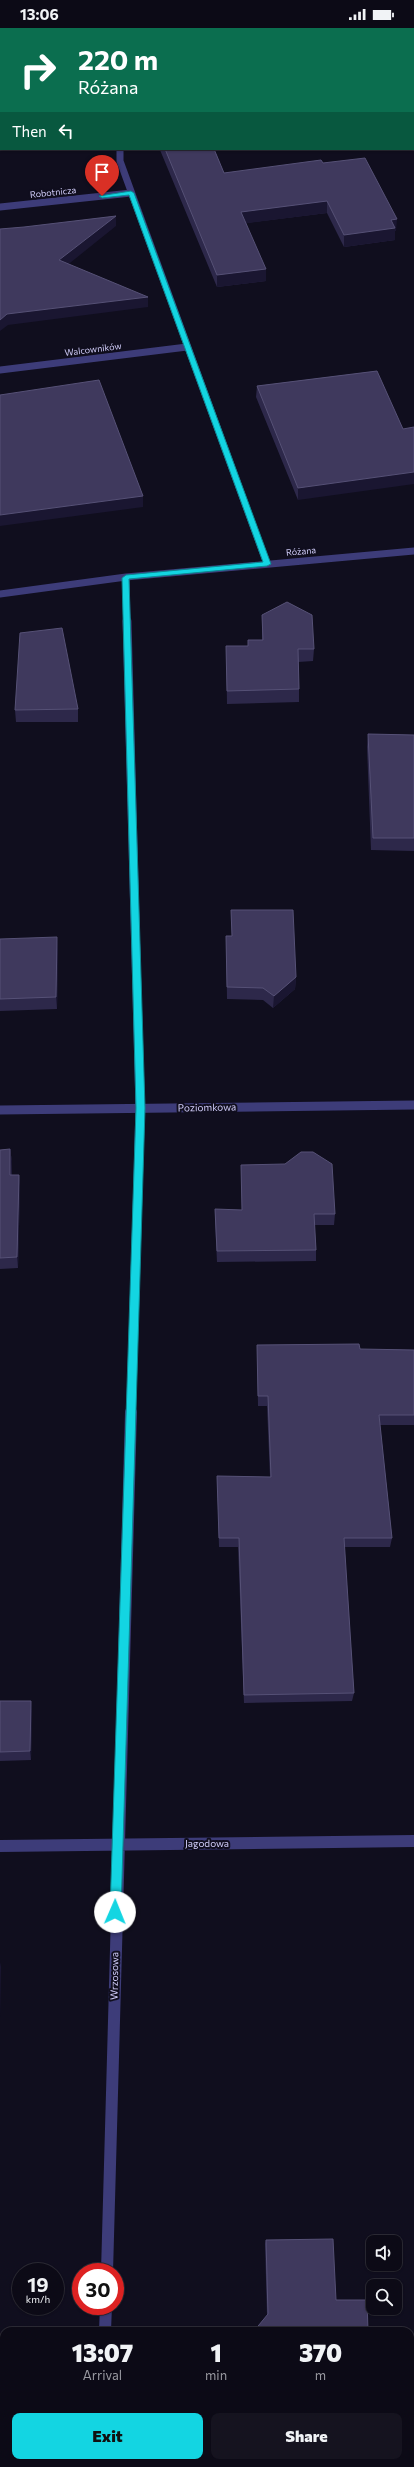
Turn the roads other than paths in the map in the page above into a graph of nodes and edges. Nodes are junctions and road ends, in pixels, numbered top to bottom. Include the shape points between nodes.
1 (120, 150) edge
2 (131, 193) junction
3 (0, 207) edge
4 (187, 347) junction
5 (0, 370) edge
6 (414, 551) edge
7 (267, 564) junction
8 (126, 578) junction
9 (0, 594) edge
10 (414, 1105) edge
11 (140, 1108) junction
12 (0, 1110) edge
13 (414, 1841) edge
14 (117, 1843) junction
15 (0, 1846) edge
16 (107, 2263) edge
17 (106, 2315) edge
18 (105, 2327) edge

1 - 2 street via 120,161
2 - 3 street, Robotnicza
2 - 4 street
4 - 5 street, Walcowników
4 - 7 street
6 - 7 street, Różana
7 - 8 street, Różana
8 - 9 street, Różana
8 - 11 street, Wrzosowa
10 - 11 street, Poziomkowa
11 - 12 street, Poziomkowa
11 - 14 street, Wrzosowa
13 - 14 street, Jagodowa
14 - 15 street, Jagodowa
14 - 16 street, Wrzosowa
17 - 18 street

